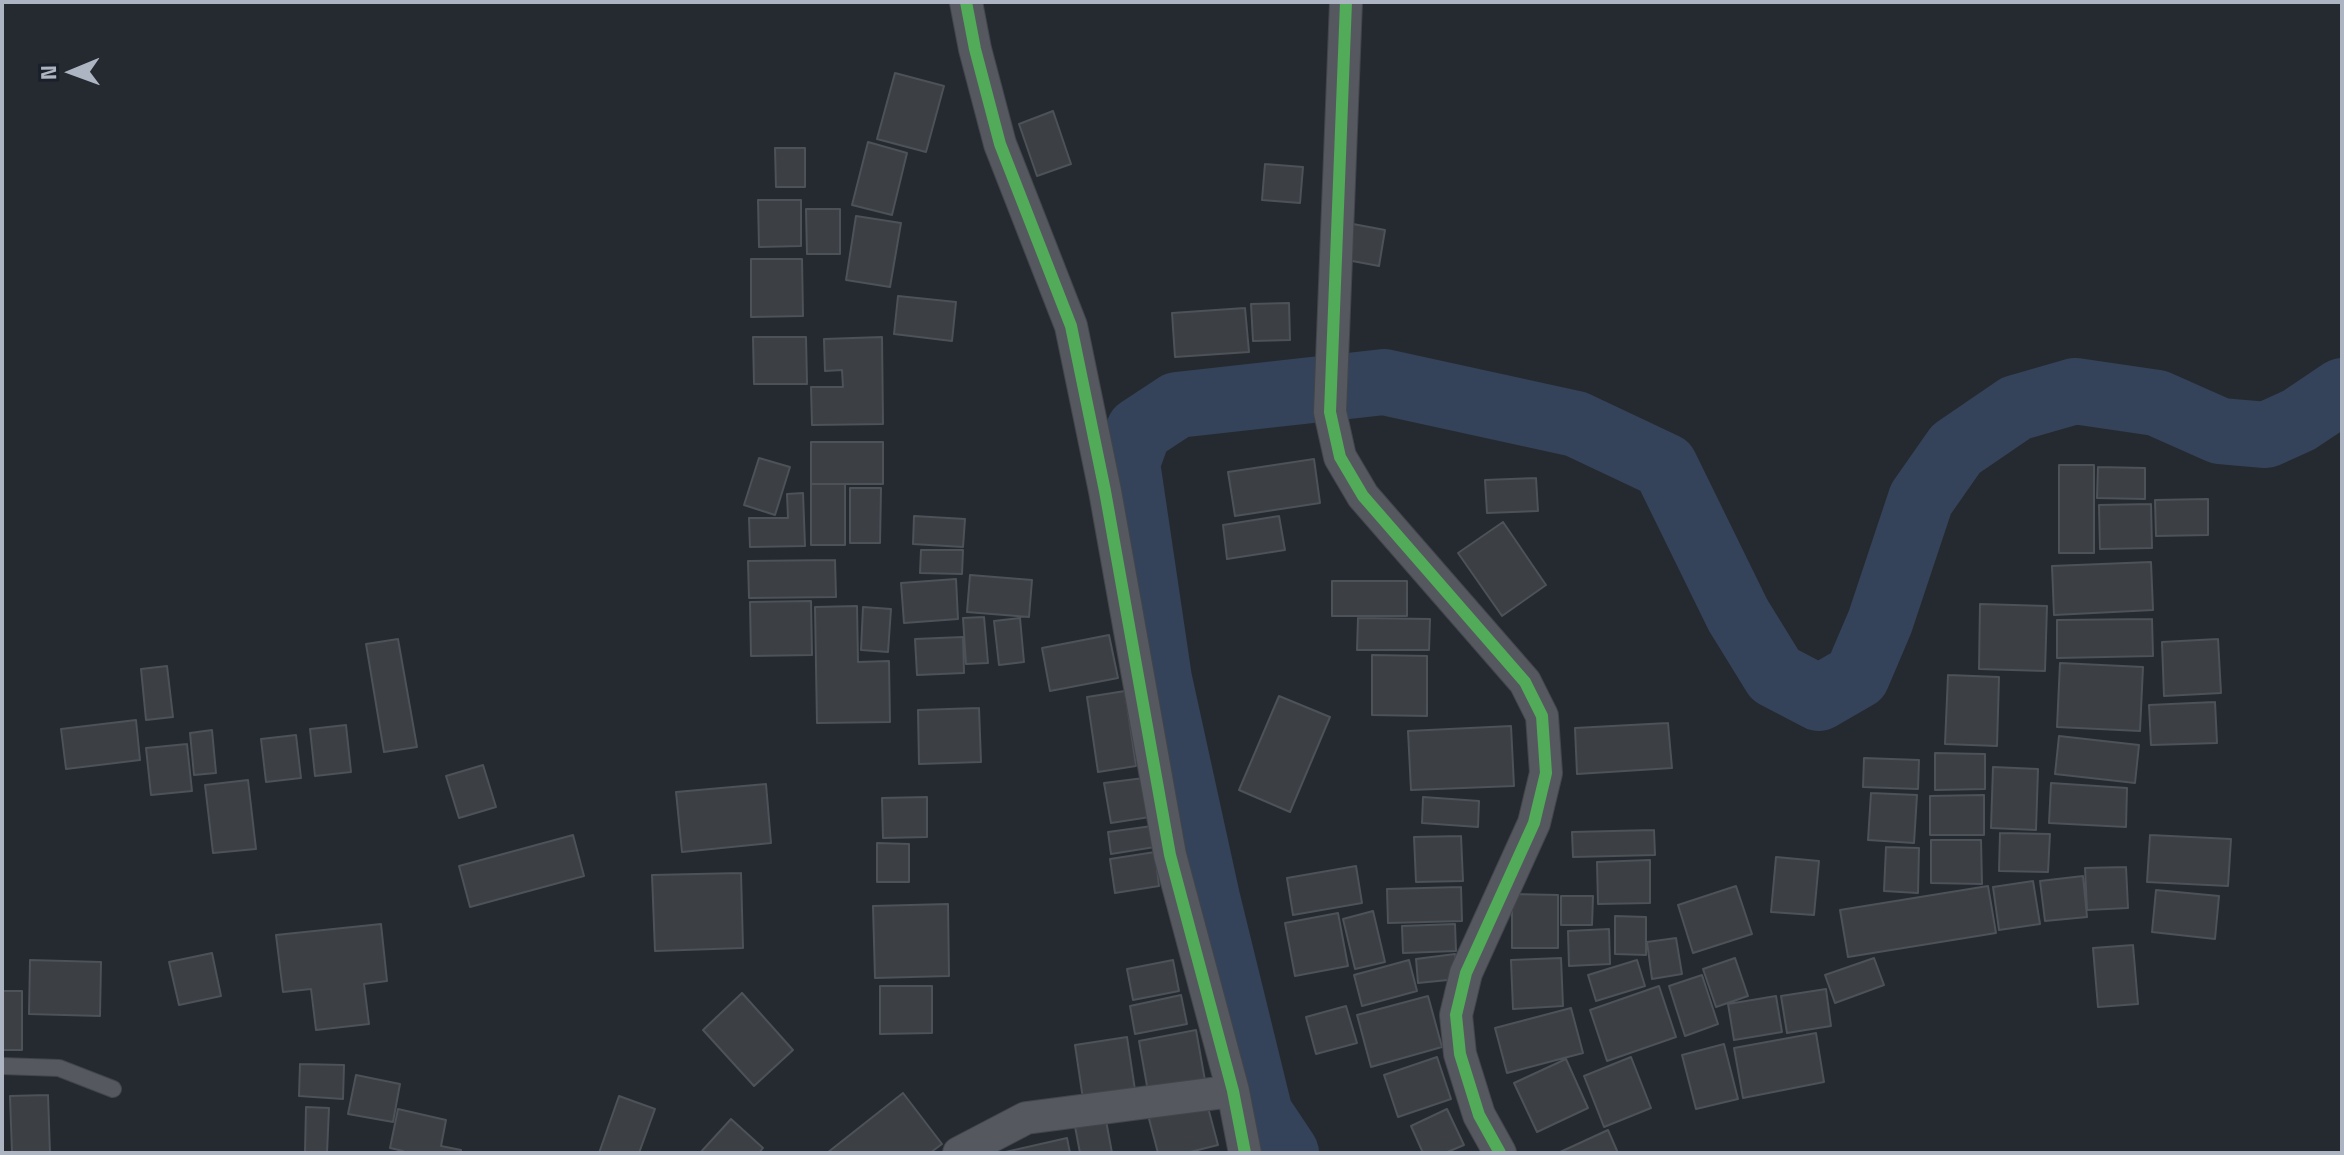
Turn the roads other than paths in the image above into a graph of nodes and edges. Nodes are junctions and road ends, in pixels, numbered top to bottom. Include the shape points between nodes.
1 (966, 2) edge
2 (1346, 2) edge
3 (2, 1066) edge
4 (113, 1089) dead end
5 (1233, 1091) junction
6 (959, 1153) edge
7 (1245, 1153) edge
8 (1500, 1153) edge

1 - 5 street via 1000,144 1071,326 1170,855
2 - 8 street via 1330,412 1340,457 1363,496 1525,682 1542,716 1546,773 1534,823 1466,973 1456,1015 1460,1054 1479,1115
3 - 4 lane via 59,1068
5 - 6 street via 1026,1118
5 - 7 street

